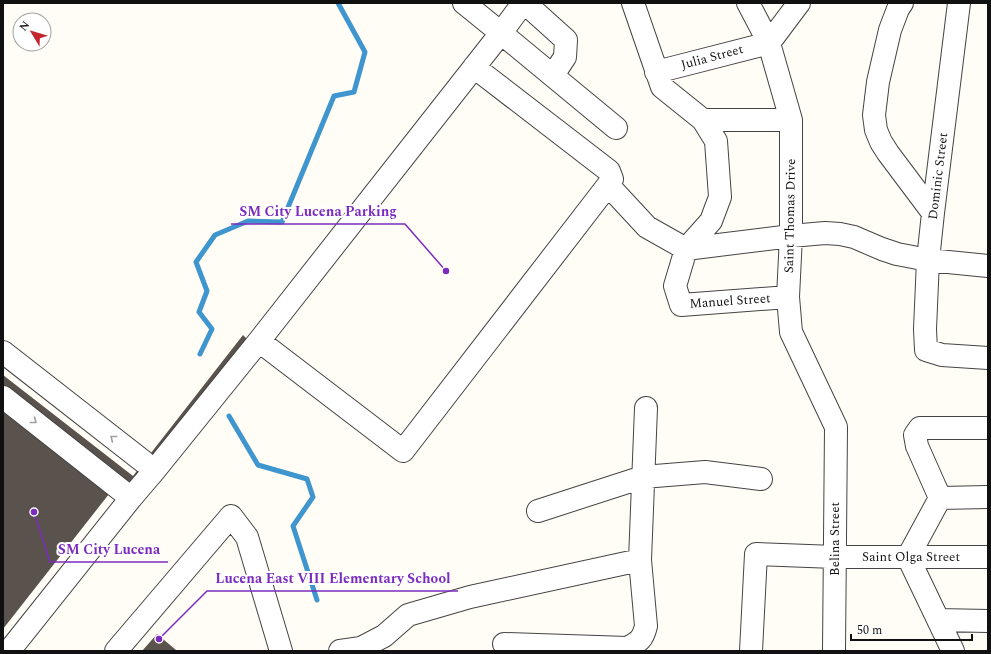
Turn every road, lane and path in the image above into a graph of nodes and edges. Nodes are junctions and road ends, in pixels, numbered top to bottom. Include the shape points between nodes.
1 (464, 3) edge
2 (524, 3) edge
3 (748, 3) edge
4 (799, 3) edge
5 (902, 3) edge
6 (959, 3) edge
7 (637, 4) edge
8 (501, 32) junction
9 (769, 43) junction
10 (474, 67) junction
11 (656, 72) junction
12 (553, 75) junction
13 (703, 120) junction
14 (791, 120) junction
15 (616, 128) dead end
16 (608, 185) junction
17 (933, 213) junction
18 (791, 236) junction
19 (686, 249) junction
20 (928, 260) junction
21 (988, 266) edge
22 (788, 297) junction
23 (259, 341) junction
24 (3, 352) edge
25 (988, 358) edge
26 (3, 397) edge
27 (646, 408) dead end
28 (836, 427) joint
29 (988, 428) edge
30 (149, 467) junction
31 (643, 477) junction
32 (761, 479) dead end
33 (988, 497) edge
34 (131, 498) junction
35 (940, 498) junction
36 (538, 510) dead end
37 (835, 557) junction
38 (908, 557) junction
39 (988, 557) edge
40 (640, 560) junction
41 (938, 620) junction
42 (988, 621) edge
43 (504, 644) dead end
44 (9, 651) edge
45 (116, 651) edge
46 (281, 651) edge
47 (340, 651) edge
48 (751, 651) edge
49 (834, 651) edge
50 (953, 651) edge

1 - 8 street
2 - 8 street
2 - 12 street via 566,40 565,58
3 - 9 street, Saint Thomas Drive
4 - 9 street
5 - 17 street via 890,30 879,74 874,115 876,130 888,153
6 - 17 street, Dominic Street
7 - 11 street
8 - 10 street
8 - 12 street
9 - 11 street, Julia Street
9 - 14 street, Saint Thomas Drive
10 - 16 street via 609,171 612,179
10 - 23 street
11 - 13 street via 662,88
12 - 15 street
13 - 14 street
13 - 19 street via 716,141 720,197 711,221
14 - 18 street, Saint Thomas Drive
16 - 19 street via 647,227
16 - 23 street via 403,451
17 - 20 street, Dominic Street
18 - 19 street
18 - 20 street via 840,234 897,254
18 - 22 street, Saint Thomas Drive
19 - 22 street, Manuel Street via 675,286 681,304
20 - 21 street
20 - 25 street, Dominic Street via 926,350 942,355
22 - 28 street, Saint Thomas Drive via 791,332
23 - 30 street
30 -> 24 street
26 -> 34 street
27 - 31 street
28 - 37 street, Belina Street
29 - 35 street via 920,428 915,435 917,446
30 - 34 street
31 - 32 street via 704,472
31 - 36 street
31 - 40 street
33 - 35 street
34 - 44 street
35 - 38 street
37 - 38 street, Saint Olga Street
37 - 48 street, Saint Olga Street via 756,554
37 - 49 street, Belina Street
38 - 39 street, Saint Olga Street
38 - 41 street
40 - 43 street via 646,626 644,636 637,643 627,648
40 - 47 street via 470,597 408,615 384,636 361,648
41 - 42 street
41 - 50 street
45 - 46 street via 231,516 247,537

